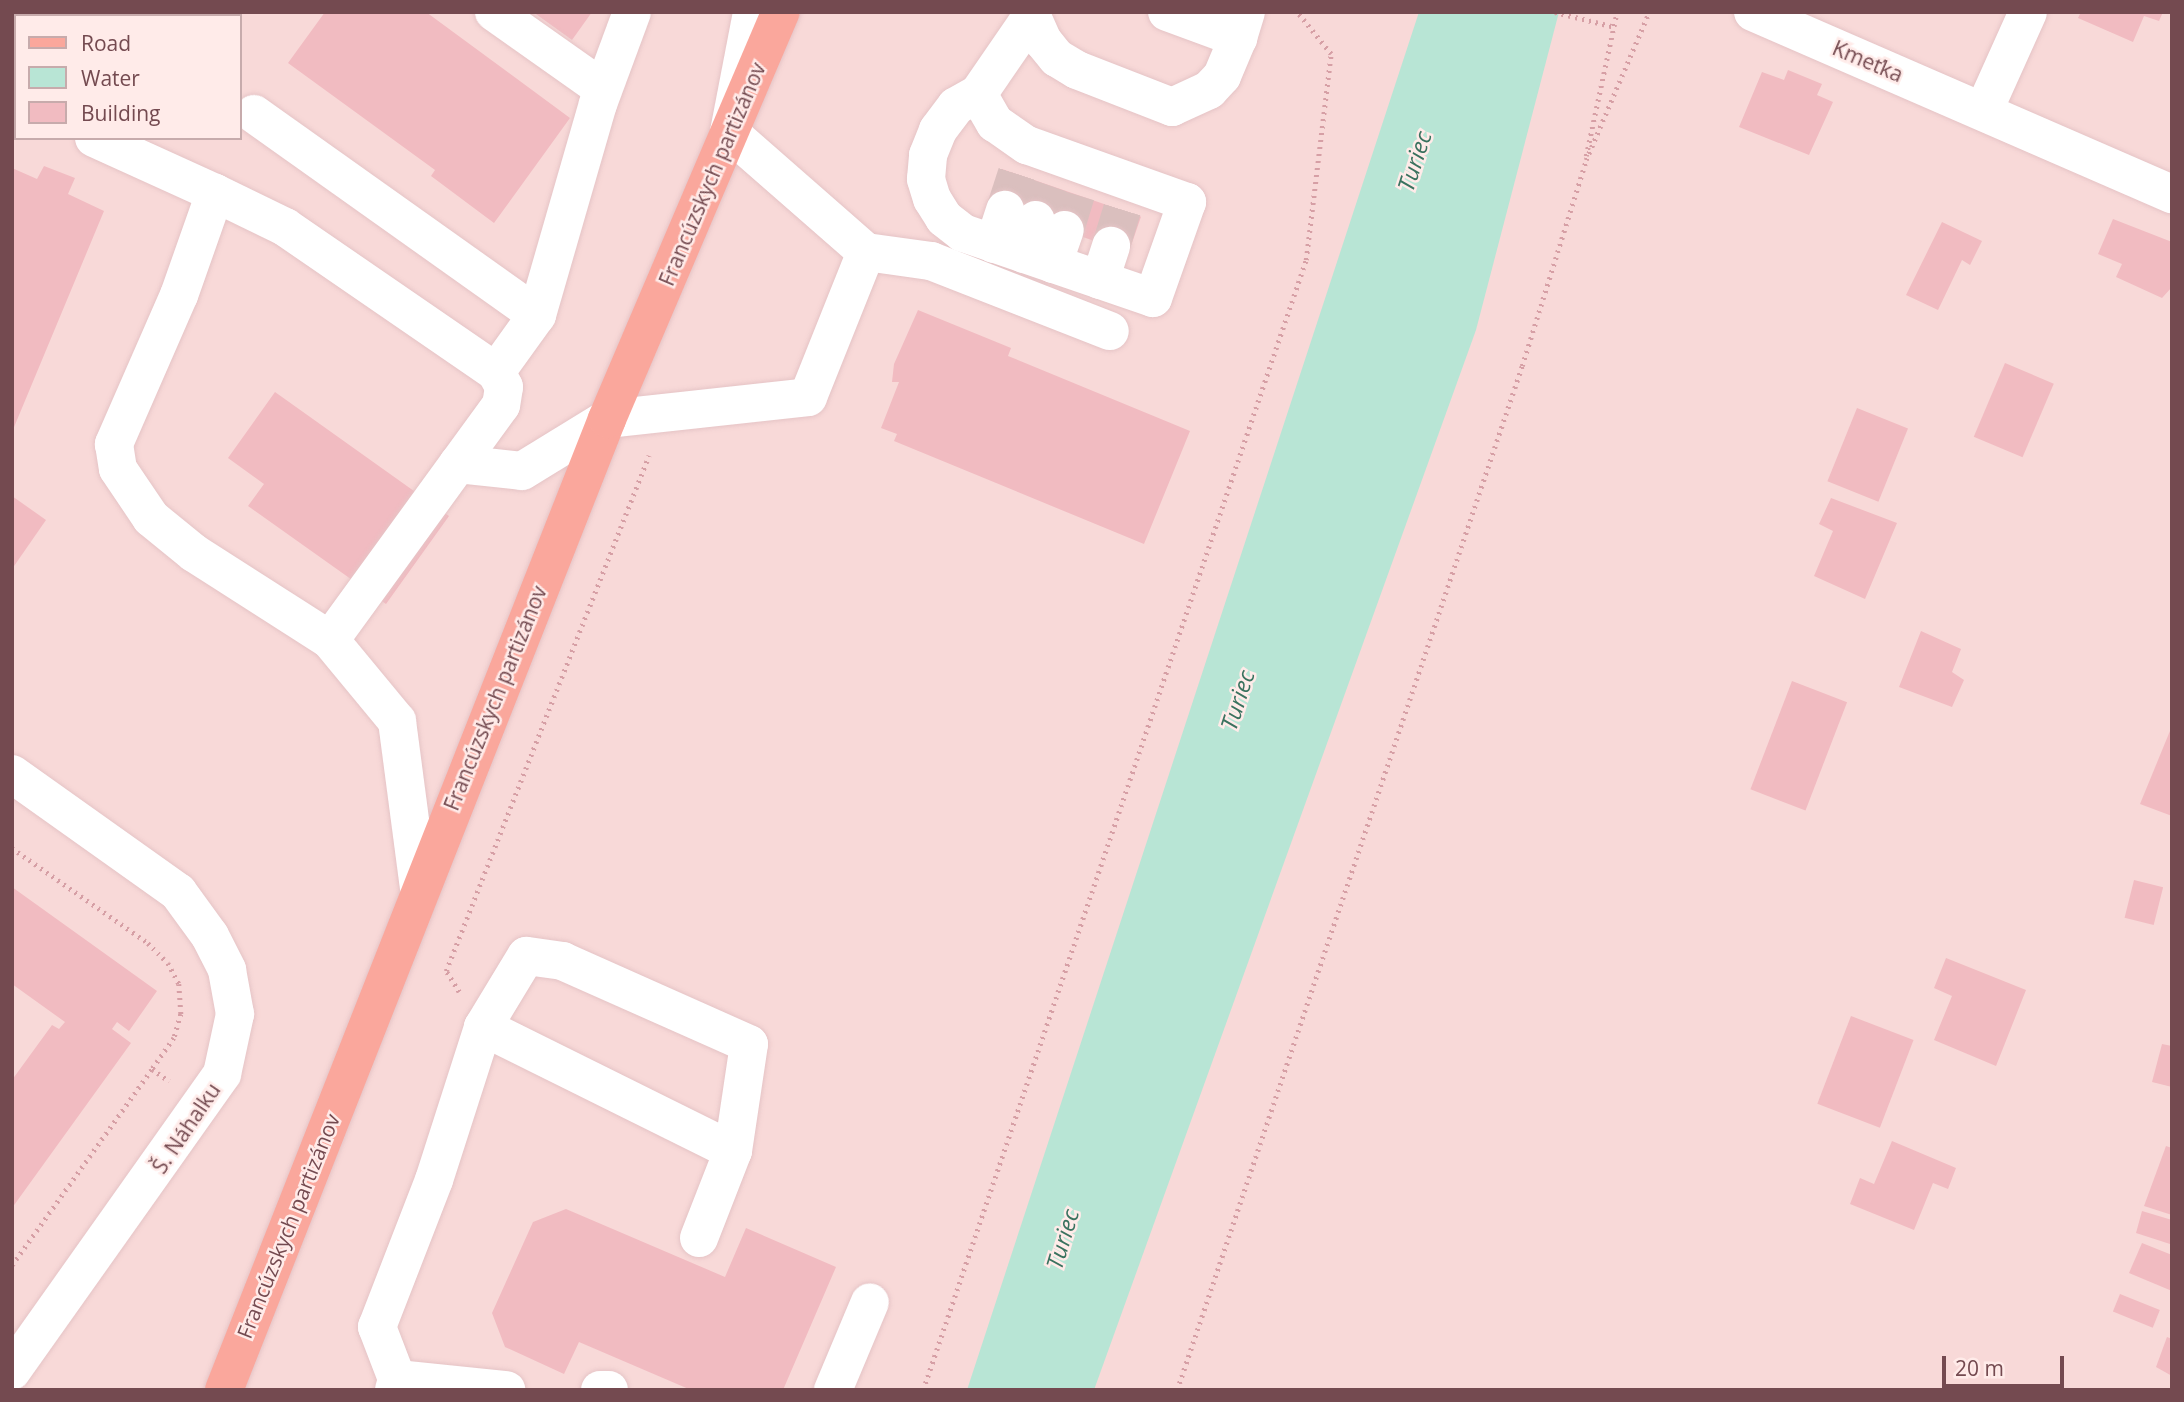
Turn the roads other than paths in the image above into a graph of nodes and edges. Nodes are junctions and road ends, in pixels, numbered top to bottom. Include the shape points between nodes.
1 (494, 12) edge
2 (632, 12) edge
3 (752, 12) edge
4 (781, 12) edge
5 (1167, 12) edge
6 (1753, 12) edge
7 (2028, 12) edge
8 (1030, 14) edge
9 (1242, 25) edge
10 (603, 89) junction
11 (978, 94) junction
12 (1983, 110) junction
13 (254, 114) dead end
14 (729, 132) junction
15 (98, 140) edge
16 (215, 193) junction
17 (2172, 194) edge
18 (1041, 204) junction
19 (866, 251) junction
20 (537, 315) junction
21 (1110, 331) dead end
22 (496, 372) junction
23 (607, 419) junction
24 (458, 464) junction
25 (330, 639) junction
26 (12, 774) edge
27 (419, 887) junction
28 (483, 1027) junction
29 (733, 1151) junction
30 (698, 1238) dead end
31 (870, 1302) dead end
32 (12, 1371) edge
33 (396, 1384) edge
34 (224, 1390) edge
35 (506, 1390) edge
36 (600, 1390) edge
37 (609, 1390) edge
38 (834, 1390) edge

1 - 10 street
2 - 10 street
3 - 14 street
4 - 14 main road, Francúzskych partizánov
5 - 9 street
6 - 12 street, Kmeťka
7 - 12 street
8 - 9 street via 1057,58 1172,107 1209,90 1222,76
8 - 11 street
10 - 20 street
11 - 18 street
11 - 18 street via 956,106 938,130 928,155 926,179 944,218 963,233
12 - 17 street, Kmeťka
13 - 20 street
14 - 19 street
14 - 23 main road, Francúzskych partizánov
15 - 16 street
16 - 22 street via 285,227
16 - 25 street via 179,295 114,444 118,469 144,509 172,535
18 - 18 street via 1138,195 1114,272
19 - 21 street via 931,261
19 - 23 street via 808,397
20 - 22 street
22 - 24 street via 504,387 501,405
23 - 24 street via 522,471
23 - 27 main road, Francúzskych partizánov
24 - 25 street
25 - 27 street via 397,721
26 - 32 street, Š. Náhalku via 178,892 211,936 227,970 235,1014 222,1074
27 - 34 main road, Francúzskych partizánov
28 - 29 street
28 - 29 street via 526,956 563,961 749,1044
28 - 33 street via 434,1180 377,1327
29 - 30 street
31 - 38 street
33 - 35 street
36 - 37 street

